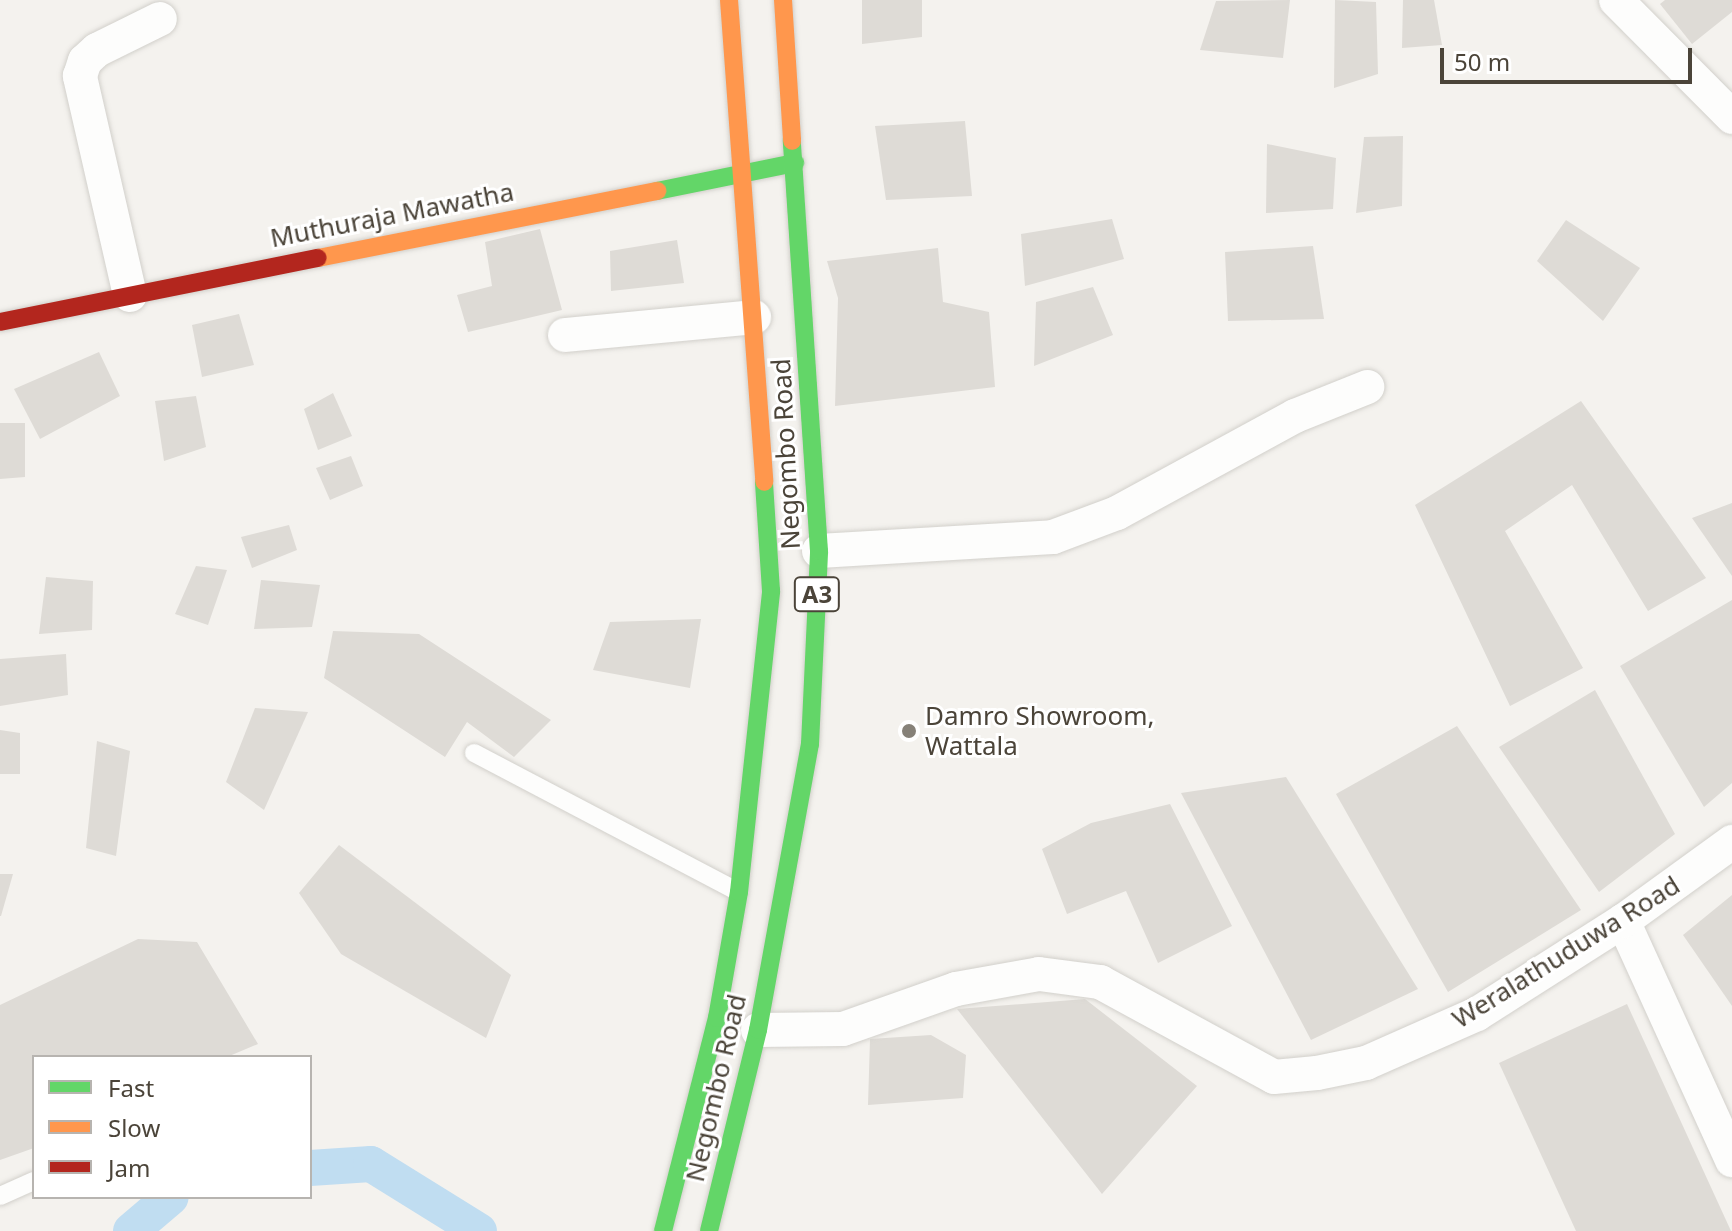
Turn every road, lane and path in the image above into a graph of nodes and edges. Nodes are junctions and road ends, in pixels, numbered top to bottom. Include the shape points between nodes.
1 (729, 0) edge
2 (783, 0) edge
3 (1616, 0) edge
4 (160, 19) dead end
5 (1732, 117) edge
6 (795, 163) junction
7 (744, 170) junction
8 (130, 295) junction
9 (754, 317) junction
10 (0, 322) edge
11 (565, 335) dead end
12 (1367, 387) dead end
13 (819, 551) junction
14 (474, 753) dead end
15 (1732, 842) edge
16 (739, 892) junction
17 (1623, 921) junction
18 (758, 1030) junction
19 (1732, 1160) edge
20 (32, 1182) edge
21 (0, 1196) edge
22 (663, 1231) edge
23 (709, 1231) edge

1 - 7 main road, Negombo Road / A3
2 - 6 main road, Negombo Road / A3
3 - 5 street
4 - 8 street via 97,50 85,61 80,76
6 - 7 main road, Muthuraja Mawatha
6 - 13 main road, Negombo Road / A3
7 - 8 main road, Muthuraja Mawatha
7 - 9 main road, Negombo Road / A3
8 - 10 main road, Muthuraja Mawatha
9 - 11 street
9 - 16 main road, Negombo Road / A3 via 771,591
12 - 13 street via 1295,416 1117,513 1053,537
13 - 18 main road, Negombo Road / A3 via 810,744
14 - 16 lane
15 - 17 street, Weralathuduwa Road
16 - 22 main road, Negombo Road / A3 via 717,1018
17 - 18 street, Weralathuduwa Road via 1477,1014 1366,1063 1317,1073 1274,1077 1100,982 1039,974 956,989 843,1029
17 - 19 street
18 - 23 main road, Negombo Road / A3
20 - 21 lane

